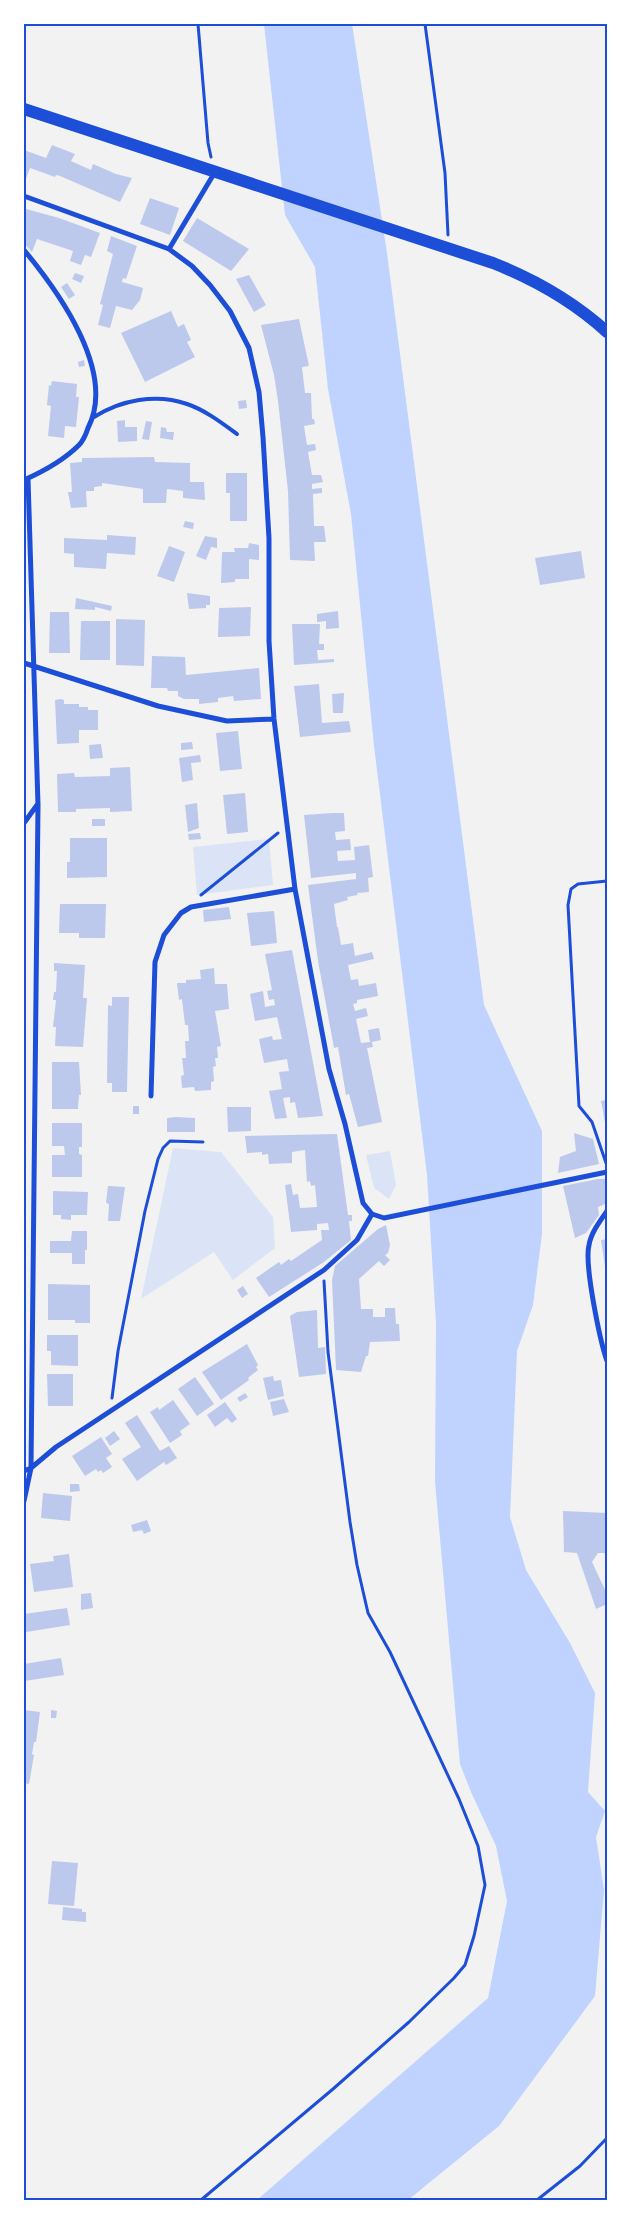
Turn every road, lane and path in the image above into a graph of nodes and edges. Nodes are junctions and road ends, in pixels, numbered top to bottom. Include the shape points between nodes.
1 (198, 24) edge
2 (425, 24) edge
3 (24, 109) edge
4 (215, 172) junction
5 (24, 196) edge
6 (448, 248) junction
7 (169, 249) junction
8 (24, 250) edge
9 (607, 332) edge
10 (94, 417) junction
11 (237, 434) dead end
12 (26, 479) edge
13 (24, 663) edge
14 (33, 666) junction
15 (274, 719) junction
16 (38, 805) junction
17 (24, 823) edge
18 (288, 825) junction
19 (607, 881) edge
20 (295, 889) junction
21 (191, 907) junction
22 (151, 1096) dead end
23 (203, 1142) dead end
24 (607, 1166) edge
25 (607, 1172) edge
26 (607, 1211) edge
27 (372, 1214) junction
28 (324, 1270) junction
29 (607, 1360) edge
30 (111, 1411) junction
31 (31, 1468) junction
32 (24, 1470) edge
33 (24, 1501) edge
34 (607, 2138) edge
35 (201, 2200) edge
36 (537, 2200) edge

1 - 4 path via 208,143
2 - 6 path via 445,173
3 - 4 main road
4 - 6 main road
4 - 7 street
5 - 7 street
6 - 9 main road via 535,281 576,306
7 - 15 street via 192,266 230,311 249,348 259,392 269,538 269,641
8 - 10 street via 48,279 87,349 94,377
10 - 11 lane via 112,406 147,398 186,404 215,418
10 - 12 street via 80,444
12 - 14 street
13 - 14 street
14 - 15 street via 166,708 226,721
14 - 16 street
15 - 18 street
16 - 17 street
16 - 31 street
18 - 20 street
18 - 21 path via 204,890
19 - 24 path via 578,884 571,889 568,905 579,1106 592,1122
20 - 21 street
20 - 27 street via 329,1070 363,1203
21 - 22 street via 181,913 164,935 155,962
23 - 30 path via 170,1141 158,1159 123,1323
25 - 27 street via 384,1218
26 - 29 street via 588,1246 591,1280
27 - 28 street via 357,1240
28 - 30 street
28 - 35 path via 328,1352 350,1522 368,1614 390,1652 459,1799 478,1846 485,1885 465,1965 454,1978 340,2083
30 - 31 street via 56,1447
31 - 32 street
31 - 33 street
34 - 36 path via 580,2166

